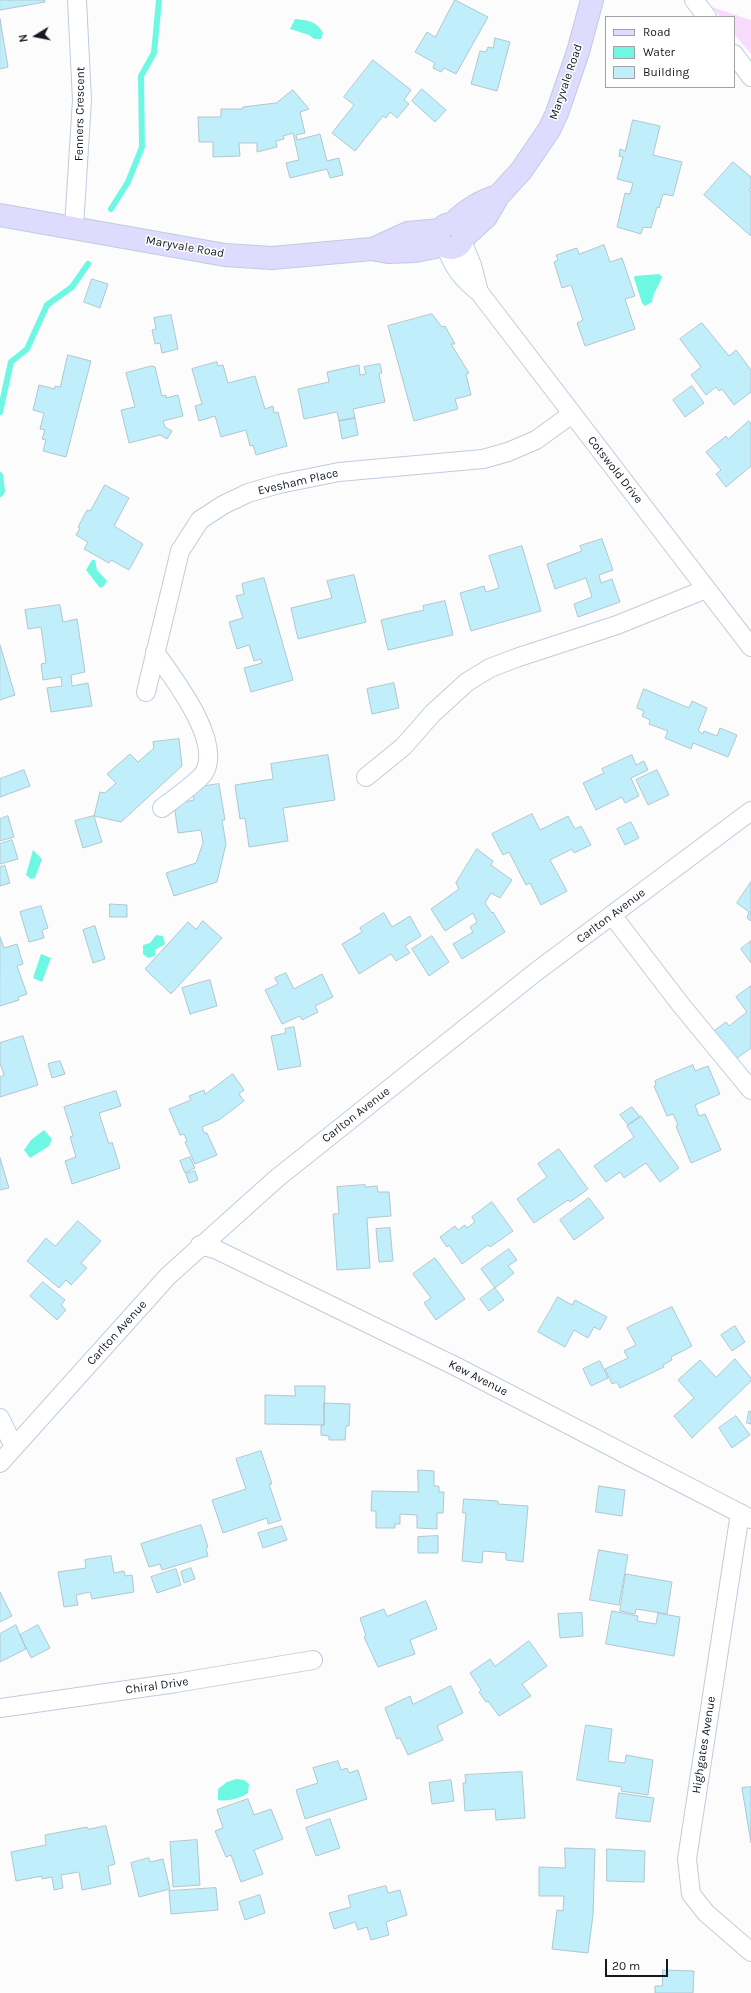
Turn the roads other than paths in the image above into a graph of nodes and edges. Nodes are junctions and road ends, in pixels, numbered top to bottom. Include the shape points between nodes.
1 (78, 0) edge
2 (592, 0) edge
3 (694, 0) edge
4 (706, 16) edge
5 (735, 55) edge
6 (751, 77) edge
7 (0, 215) edge
8 (74, 228) junction
9 (451, 237) junction
10 (572, 414) junction
11 (706, 589) junction
12 (751, 647) edge
13 (155, 652) junction
14 (146, 692) dead end
15 (366, 777) dead end
16 (162, 808) dead end
17 (751, 811) edge
18 (612, 916) junction
19 (751, 1090) edge
20 (200, 1245) junction
21 (0, 1418) edge
22 (14, 1447) junction
23 (0, 1463) edge
24 (745, 1516) edge
25 (313, 1660) dead end
26 (0, 1708) edge
27 (751, 1952) edge

1 - 8 street, Fenners Crescent via 82,100
2 - 9 street, Maryvale Road via 578,52 557,113 539,146 498,196 470,208
3 - 4 street
5 - 6 street
7 - 8 street, Maryvale Road
8 - 9 street, Maryvale Road via 233,255 272,258 372,250 408,234
9 - 10 street, Cotswold Drive via 451,262 457,272 479,292
10 - 11 street, Cotswold Drive
10 - 13 street, Evesham Place via 536,440 483,459 339,472 279,484 223,504 200,520 180,551
11 - 12 street, Cotswold Drive
11 - 15 street via 617,625 490,668 467,682 433,713 403,747
13 - 14 street, Evesham Place
13 - 16 street via 196,715 207,744 209,760 204,774
17 - 18 street, Carlton Avenue
18 - 19 street
18 - 20 street, Carlton Avenue via 537,971 276,1179
20 - 22 street, Carlton Avenue via 168,1276
20 - 24 street, Kew Avenue via 215,1249 448,1362
21 - 22 street
22 - 23 street, Carlton Avenue
24 - 27 street, Highgates Avenue via 687,1859 691,1894 706,1913
25 - 26 street, Chiral Drive

